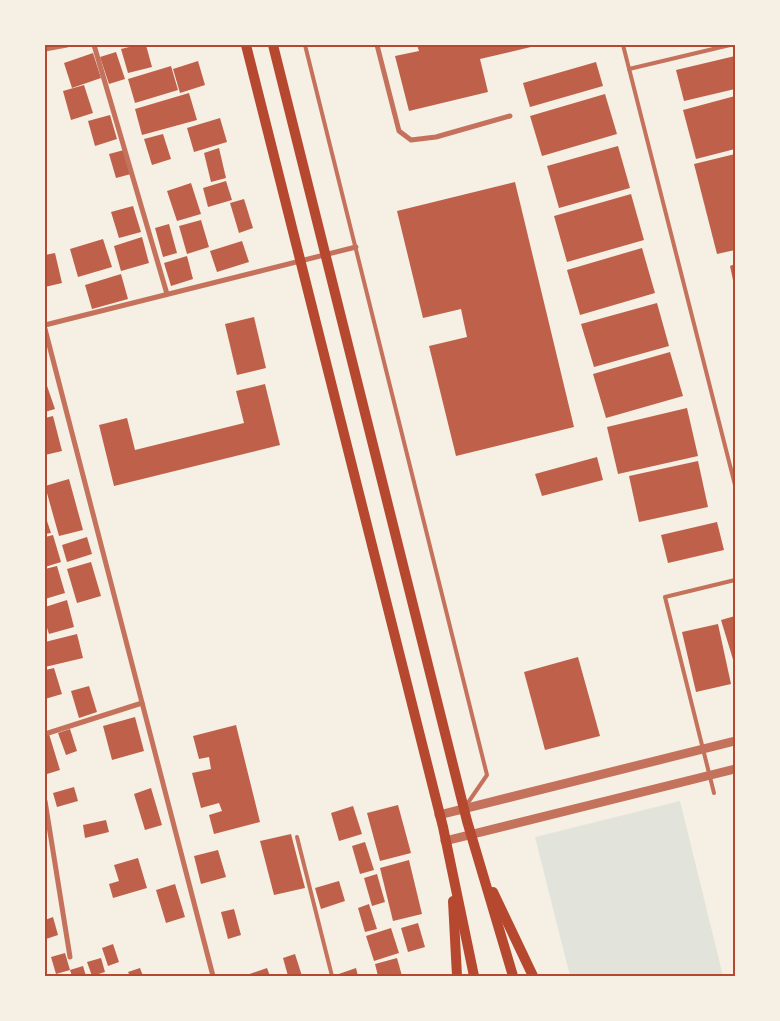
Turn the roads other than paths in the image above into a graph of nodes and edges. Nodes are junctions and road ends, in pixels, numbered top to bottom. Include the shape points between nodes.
1 (67, 45) edge
2 (94, 45) edge
3 (246, 45) edge
4 (273, 45) edge
5 (305, 45) edge
6 (378, 45) edge
7 (623, 45) edge
8 (730, 45) edge
9 (45, 49) edge
10 (629, 69) junction
11 (510, 116) dead end
12 (356, 247) junction
13 (325, 255) junction
14 (300, 261) junction
15 (167, 294) junction
16 (45, 325) edge
17 (45, 330) edge
18 (735, 485) edge
19 (735, 580) edge
20 (142, 704) junction
21 (45, 734) edge
22 (735, 741) edge
23 (704, 749) junction
24 (735, 769) edge
25 (710, 774) junction
26 (714, 793) dead end
27 (45, 801) edge
28 (464, 808) junction
29 (440, 815) junction
30 (471, 834) junction
31 (297, 837) dead end
32 (445, 841) junction
33 (479, 861) junction
34 (451, 868) junction
35 (70, 957) dead end
36 (213, 976) edge
37 (332, 976) edge
38 (458, 976) edge
39 (474, 976) edge
40 (513, 976) edge
41 (533, 976) edge

1 - 9 street
2 - 15 street
3 - 14 main road
4 - 13 main road
5 - 12 lane
6 - 11 street via 399,131 411,140 436,137
7 - 10 lane
8 - 10 lane
10 - 18 lane
12 - 13 street
12 - 28 lane via 487,775
13 - 14 street
13 - 28 main road
14 - 15 street
14 - 29 main road
15 - 16 street
17 - 20 street
19 - 23 lane via 665,597
20 - 21 street
20 - 36 street
22 - 23 street
23 - 25 lane
23 - 28 street
24 - 25 street
25 - 26 lane
25 - 30 street
27 - 35 street
28 - 29 street
28 - 30 main road
29 - 32 main road
30 - 32 street
30 - 33 main road
31 - 37 lane
32 - 34 main road
33 - 40 main road
33 - 41 main road
34 - 38 main road
34 - 39 main road

